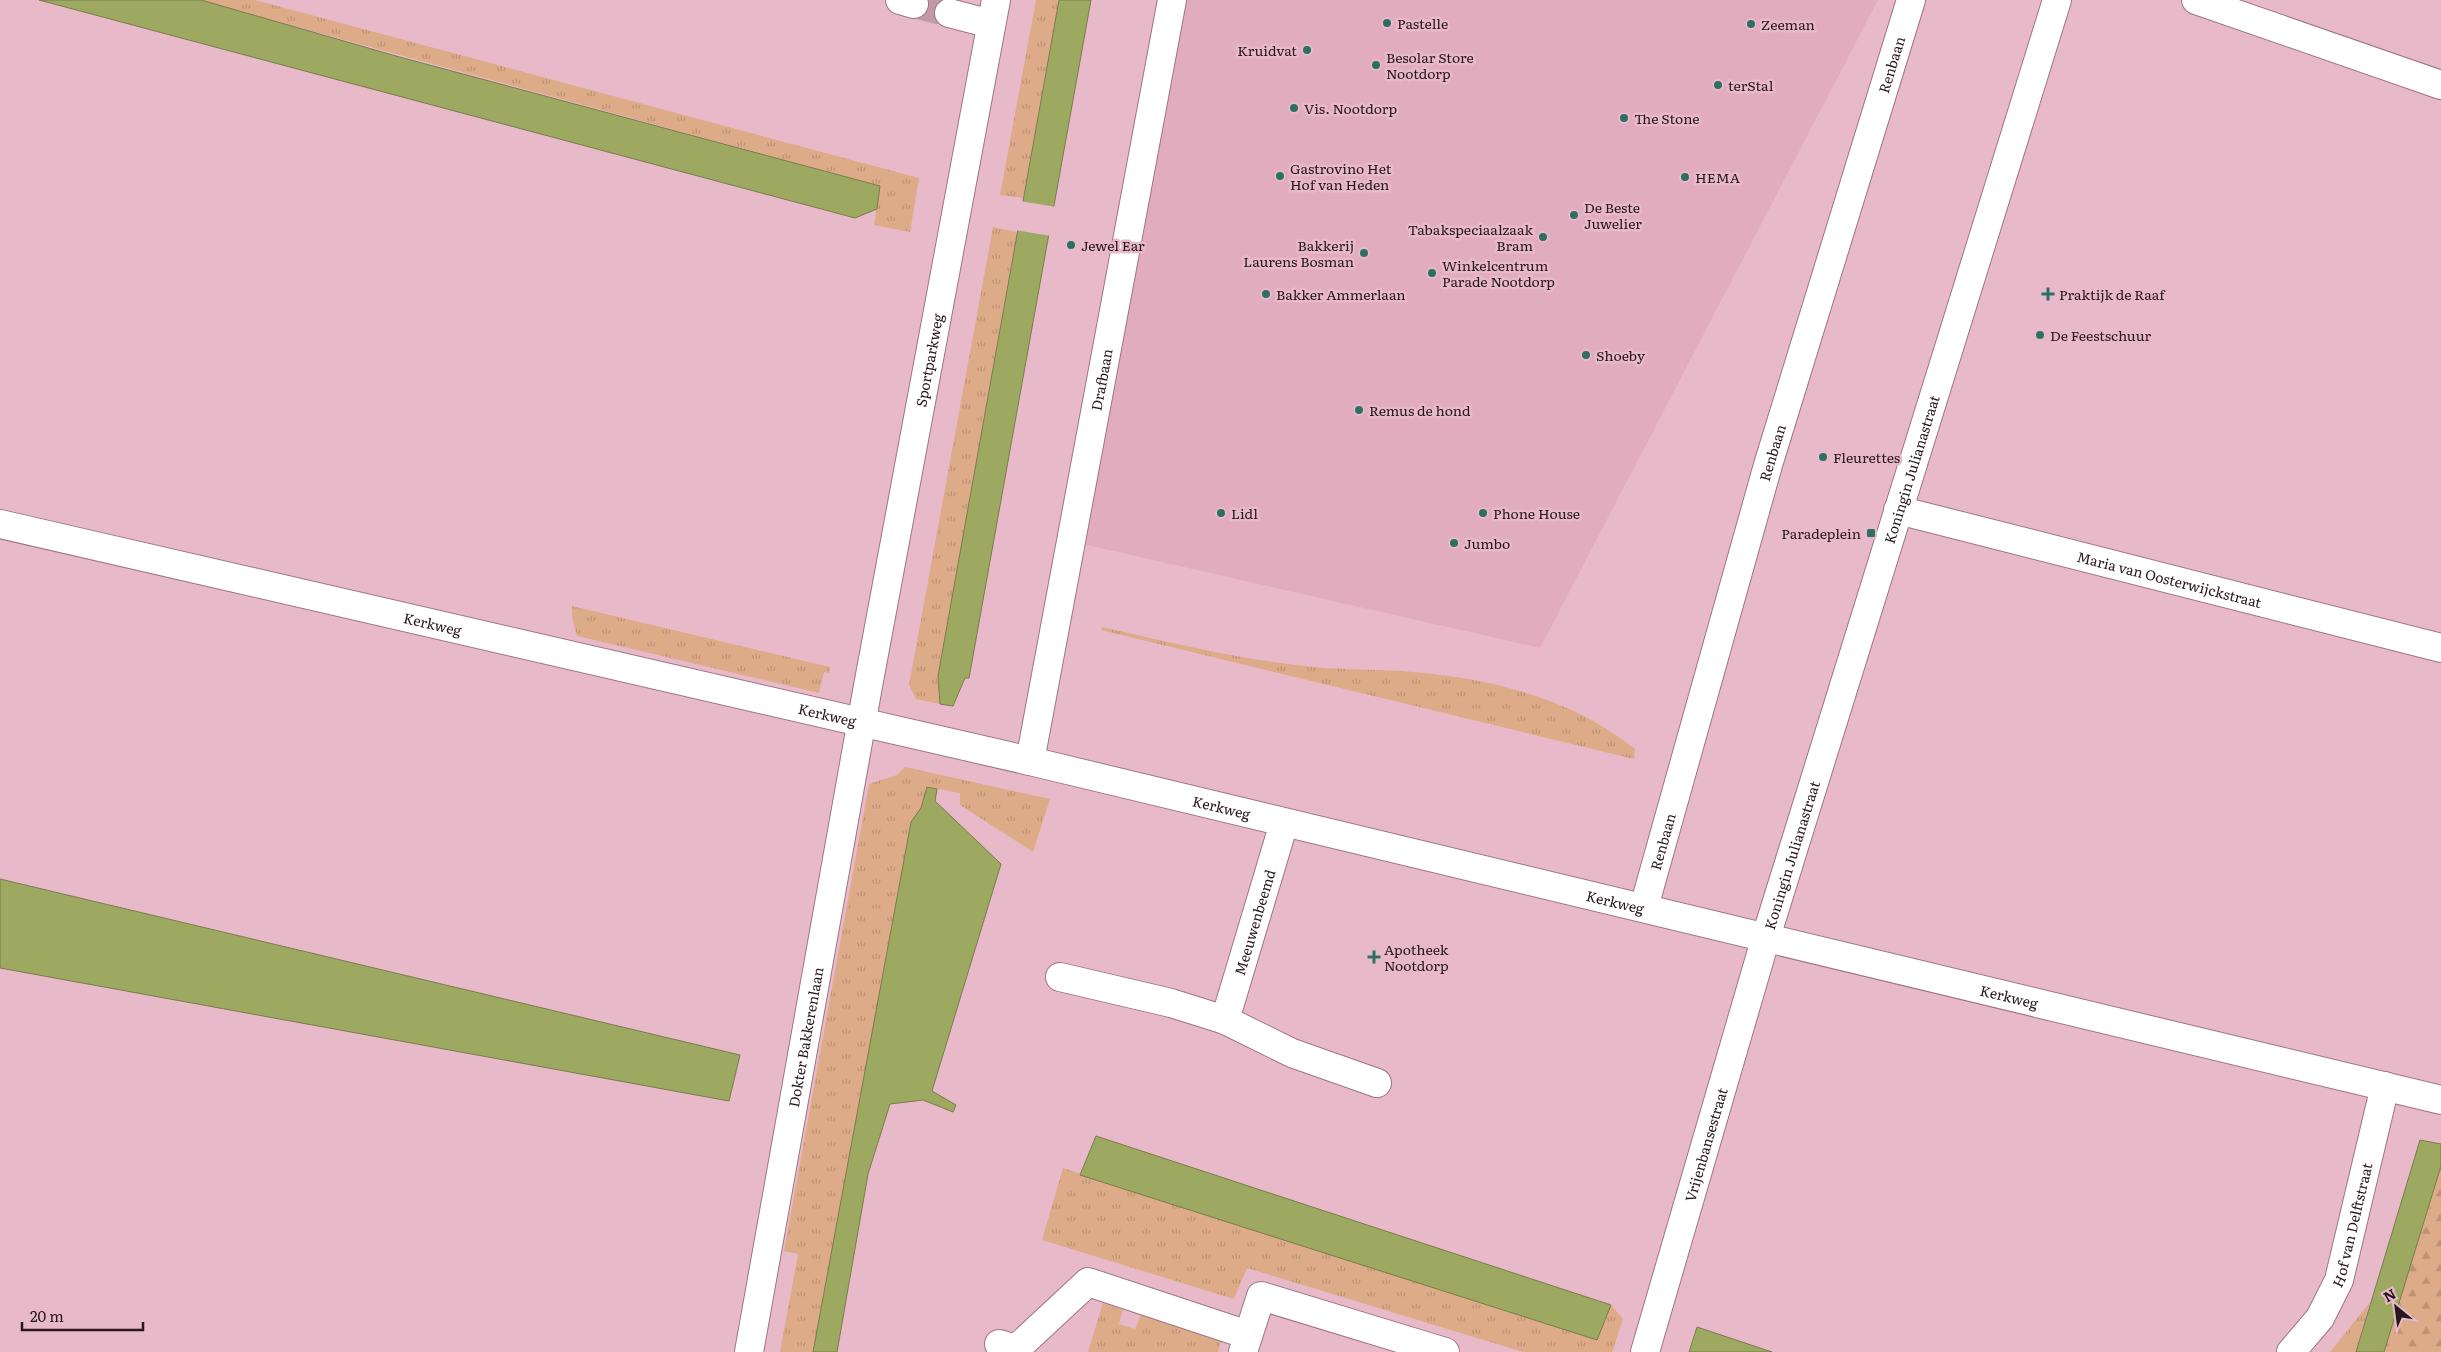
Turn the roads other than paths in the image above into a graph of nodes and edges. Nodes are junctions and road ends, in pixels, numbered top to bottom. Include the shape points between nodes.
1 (1172, 0) edge
2 (1911, 0) edge
3 (2057, 0) edge
4 (2196, 0) edge
5 (993, 12) edge
6 (948, 13) tunnel mouth
7 (2441, 85) edge
8 (1898, 510) junction
9 (0, 524) edge
10 (2441, 648) edge
11 (862, 722) junction
12 (1030, 761) junction
13 (1284, 823) junction
14 (1644, 907) junction
15 (1766, 936) junction
16 (1060, 977) dead end
17 (1226, 1020) junction
18 (1376, 1083) dead end
19 (2385, 1086) junction
20 (2441, 1100) edge
21 (998, 1344) dead end
22 (1246, 1344) edge
23 (749, 1352) edge
24 (1446, 1352) edge
25 (1645, 1352) edge
26 (2291, 1352) edge

1 - 12 street, Drafbaan
2 - 14 street, Renbaan via 1768,466
3 - 8 street, Koningin Julianastraat
4 - 7 street
5 - 6 street
5 - 11 street, Sportparkweg
8 - 10 street, Maria van Oosterwijckstraat
8 - 15 street, Koningin Julianastraat
9 - 11 street, Kerkweg
11 - 12 street, Kerkweg
11 - 23 street, Dokter Bakkerenlaan
12 - 13 street, Kerkweg
13 - 14 street, Kerkweg
13 - 17 street, Meeuwenbeemd
14 - 15 street, Kerkweg
15 - 19 street, Kerkweg
15 - 25 street, Vrijenbansestraat
16 - 17 street via 1171,1003
17 - 18 street via 1292,1053
19 - 20 street, Kerkweg
19 - 26 street, Hof van Delftstraat via 2339,1280 2320,1318
21 - 22 street via 1016,1349 1088,1282
22 - 24 street via 1261,1296

